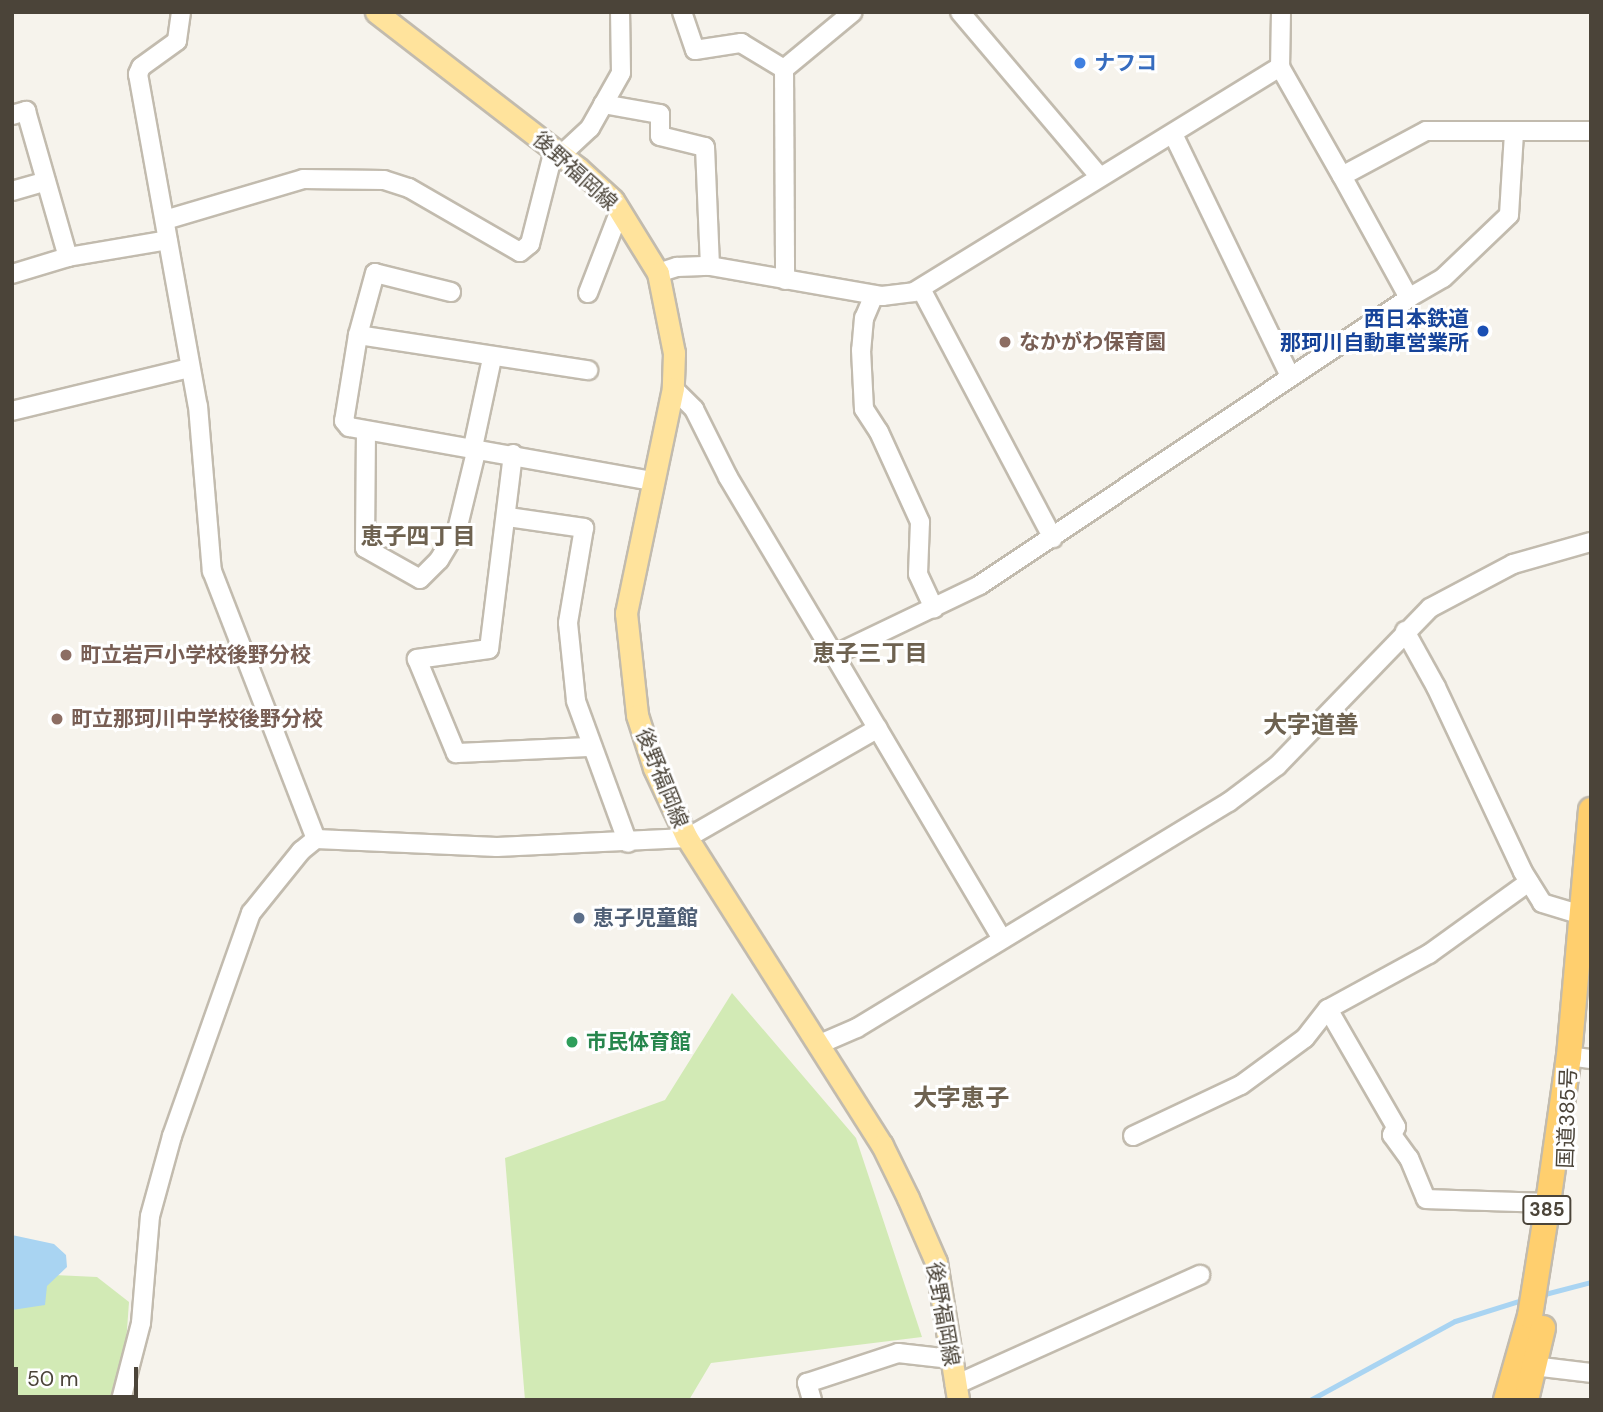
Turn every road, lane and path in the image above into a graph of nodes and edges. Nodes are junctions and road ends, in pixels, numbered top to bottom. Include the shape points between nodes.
1 (181, 12) edge
2 (376, 12) edge
3 (620, 12) edge
4 (682, 12) edge
5 (853, 12) edge
6 (960, 12) edge
7 (1281, 12) edge
8 (1280, 67) junction
9 (784, 69) junction
10 (603, 103) junction
11 (12, 115) edge
12 (1591, 131) edge
13 (1514, 133) junction
14 (1174, 134) junction
15 (558, 153) junction
16 (1099, 176) junction
17 (1342, 176) junction
18 (46, 181) junction
19 (12, 191) edge
20 (620, 210) junction
21 (165, 220) junction
22 (168, 240) junction
23 (68, 257) junction
24 (710, 266) junction
25 (12, 274) edge
26 (658, 274) junction
27 (785, 280) junction
28 (921, 289) junction
29 (451, 292) dead end
30 (588, 293) dead end
31 (874, 295) junction
32 (1409, 298) junction
33 (358, 335) junction
34 (492, 358) junction
35 (190, 368) junction
36 (588, 370) dead end
37 (1290, 376) junction
38 (673, 388) junction
39 (12, 411) edge
40 (366, 431) junction
41 (475, 448) junction
42 (513, 454) junction
43 (652, 481) junction
44 (508, 517) junction
45 (1053, 538) junction
46 (1591, 542) edge
47 (934, 609) junction
48 (1405, 631) junction
49 (834, 655) junction
50 (878, 728) junction
51 (590, 747) junction
52 (1591, 810) edge
53 (687, 838) junction
54 (316, 839) junction
55 (628, 843) junction
56 (1529, 882) junction
57 (1584, 924) edge
58 (1002, 939) junction
59 (1328, 1009) junction
60 (820, 1044) junction
61 (1580, 1058) edge
62 (1133, 1136) dead end
63 (1548, 1203) junction
64 (1200, 1275) dead end
65 (951, 1359) junction
66 (1527, 1366) junction
67 (1591, 1373) edge
68 (957, 1392) edge
69 (121, 1400) edge
70 (812, 1400) edge
71 (1507, 1400) edge
72 (1526, 1400) edge

1 - 21 street via 177,41 138,74
2 - 15 main road, 後野福岡線
3 - 10 street via 621,72
4 - 9 street via 695,50 741,43
5 - 9 street
6 - 16 street
7 - 8 street
8 - 14 street
8 - 17 street
9 - 27 street
10 - 15 street via 590,128
10 - 24 street via 660,114 660,136 705,147
11 - 18 street via 26,111
12 - 13 street
13 - 17 street via 1426,131
13 - 32 street via 1509,215 1443,278
14 - 16 street
14 - 37 street
15 - 20 main road, 後野福岡線
15 - 21 street via 530,244 520,252 409,188 371,179 303,179
16 - 28 street
17 - 32 street
18 - 19 street
18 - 23 street
20 - 26 main road, 後野福岡線
20 - 30 street
21 - 22 street
22 - 23 street
22 - 35 street
23 - 25 street
24 - 26 street via 677,267
24 - 27 street
26 - 38 main road, 後野福岡線 via 674,353
27 - 31 street
28 - 31 street
28 - 45 street
29 - 33 street via 375,273
31 - 47 street via 864,318 861,350 864,409 920,522 918,575
32 - 37 street
33 - 34 street
33 - 40 street via 344,421
34 - 36 street
34 - 41 street
35 - 39 street
35 - 54 street via 199,413 212,571
37 - 45 street
38 - 43 main road, 後野福岡線
38 - 49 street via 694,409 739,498
40 - 41 street
40 - 41 street via 365,548 420,579 439,560 457,530
41 - 42 street
42 - 43 street
42 - 44 street
43 - 53 main road, 後野福岡線 via 631,573 626,612 628,660 637,715 650,755
44 - 51 street via 584,528 568,623 576,701
44 - 51 street via 489,649 416,659 456,753
45 - 47 street
46 - 48 street via 1513,564 1467,585 1430,608
47 - 49 street
48 - 56 street
48 - 58 street via 1277,766 1177,834
49 - 50 street
50 - 53 street
50 - 58 street
51 - 55 street
52 - 57 highway, 385
53 - 55 street
53 - 60 main road, 後野福岡線
54 - 55 street via 475,847
54 - 69 street via 285,867 251,913 172,1136 150,1216 141,1323
56 - 57 street via 1542,903
56 - 59 street via 1429,954
57 - 61 highway, 385
58 - 60 street via 857,1028
59 - 62 street via 1305,1038 1241,1086
59 - 63 street via 1395,1127 1392,1135 1409,1158 1426,1199
60 - 65 main road, 後野福岡線 via 882,1145 936,1262
61 - 63 highway, 国道385号 / 385
61 - 66 highway, 国道385号 / 385 via 1564,1203
63 - 66 highway, 国道385号 / 385
64 - 68 street
65 - 68 main road, 後野福岡線
65 - 70 street via 898,1353 807,1383
66 - 67 street
66 - 71 highway, 国道385号 / 385
66 - 72 highway, 国道385号 / 385

